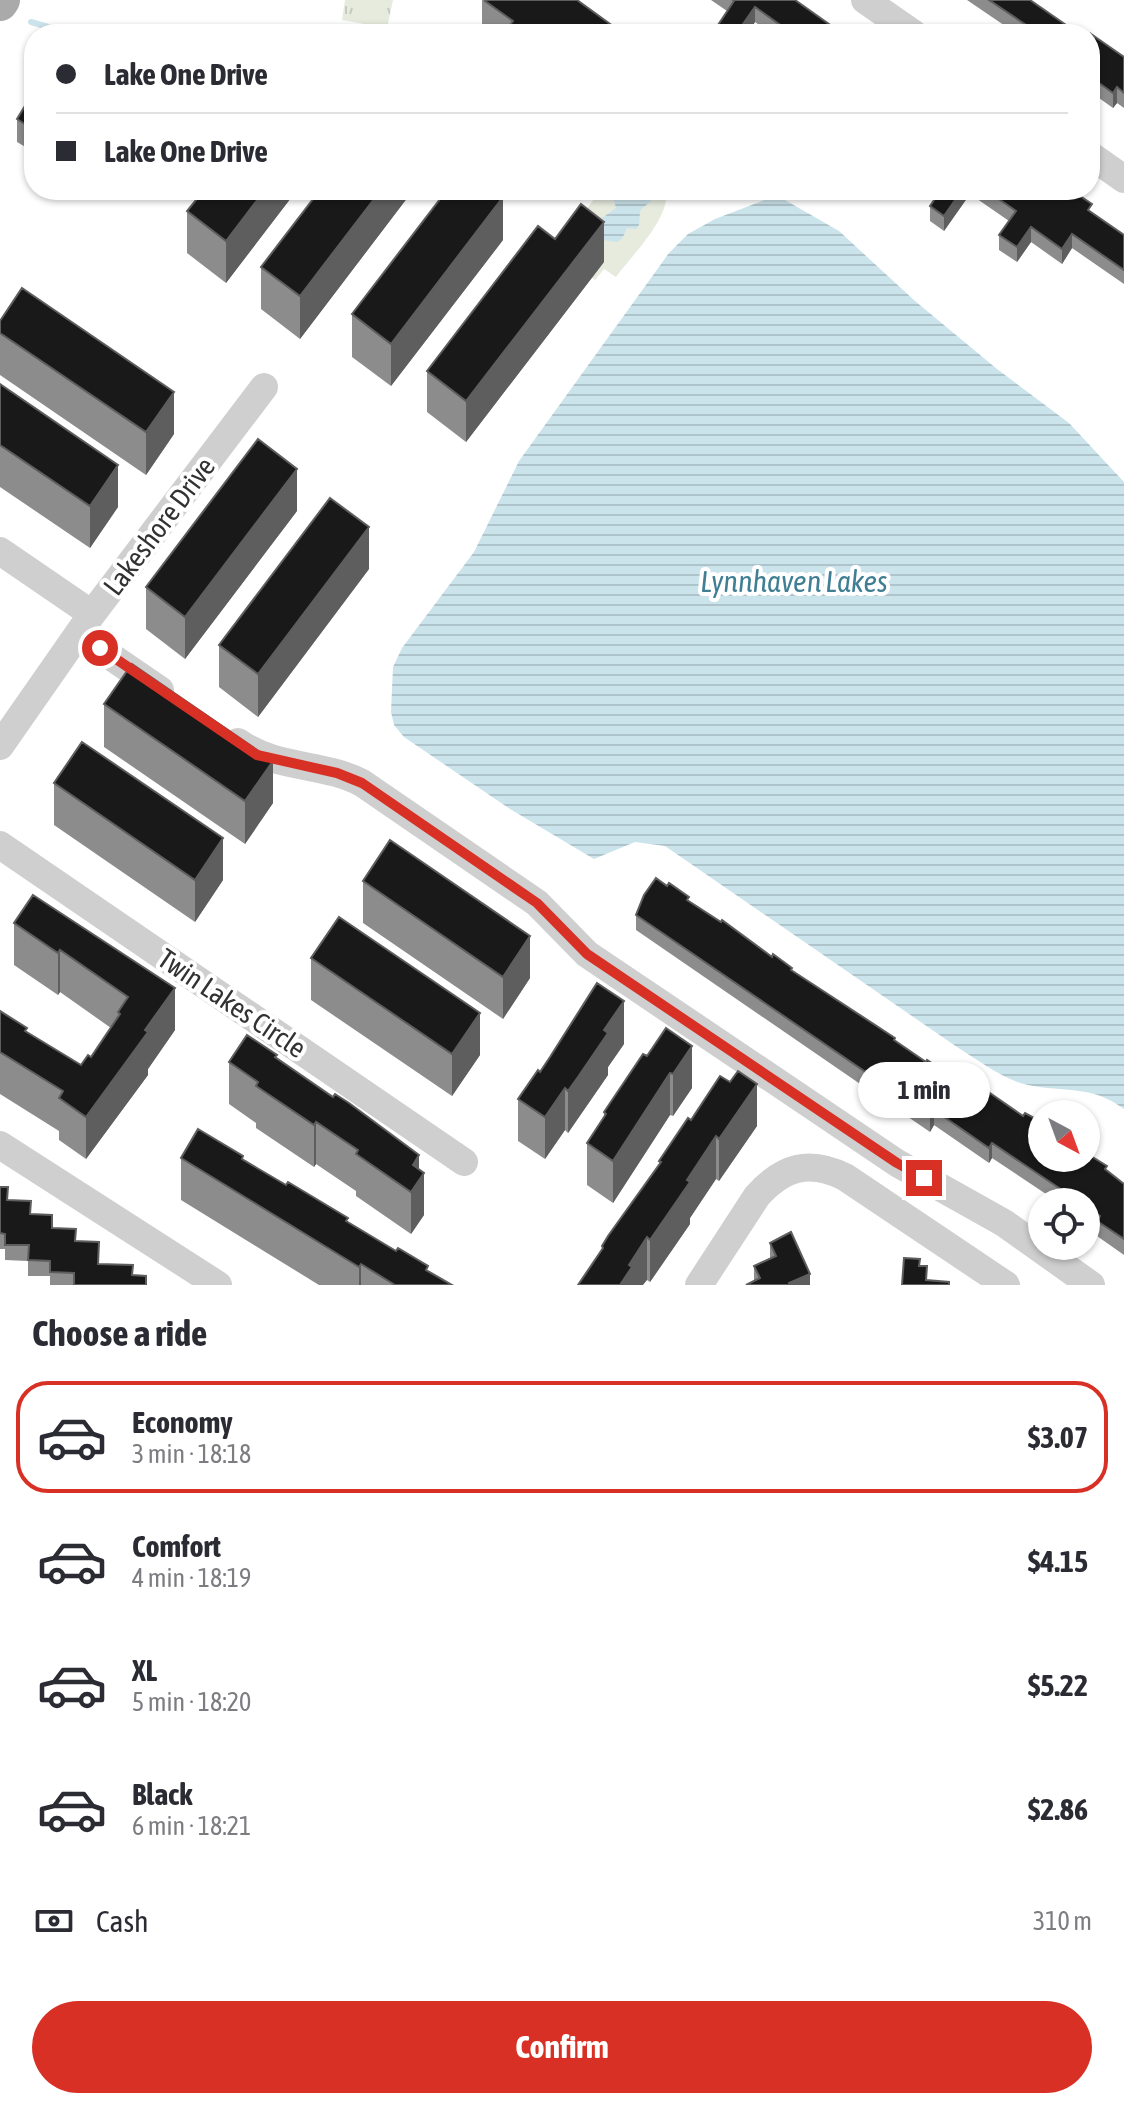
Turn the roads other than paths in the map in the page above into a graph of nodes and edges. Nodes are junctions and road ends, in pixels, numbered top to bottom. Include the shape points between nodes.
1 (865, 0) edge
2 (900, 24) edge
3 (1100, 162) edge
4 (1124, 179) edge
5 (264, 387) dead end
6 (0, 551) edge
7 (85, 624) junction
8 (183, 705) edge
9 (220, 730) edge
10 (0, 746) edge
11 (0, 845) edge
12 (0, 1145) edge
13 (464, 1162) dead end
14 (218, 1285) edge
15 (699, 1285) edge
16 (1006, 1285) edge
17 (1091, 1285) edge

1 - 2 street
3 - 4 street
5 - 7 street, Lakeshore Drive
6 - 7 street, Lakeshore Drive
7 - 8 street
7 - 10 street
9 - 17 street via 257,755 362,783 537,903 587,954 897,1163 1004,1223
11 - 13 street, Twin Lakes Circle
12 - 14 street
15 - 16 street via 768,1183 810,1166 845,1177

